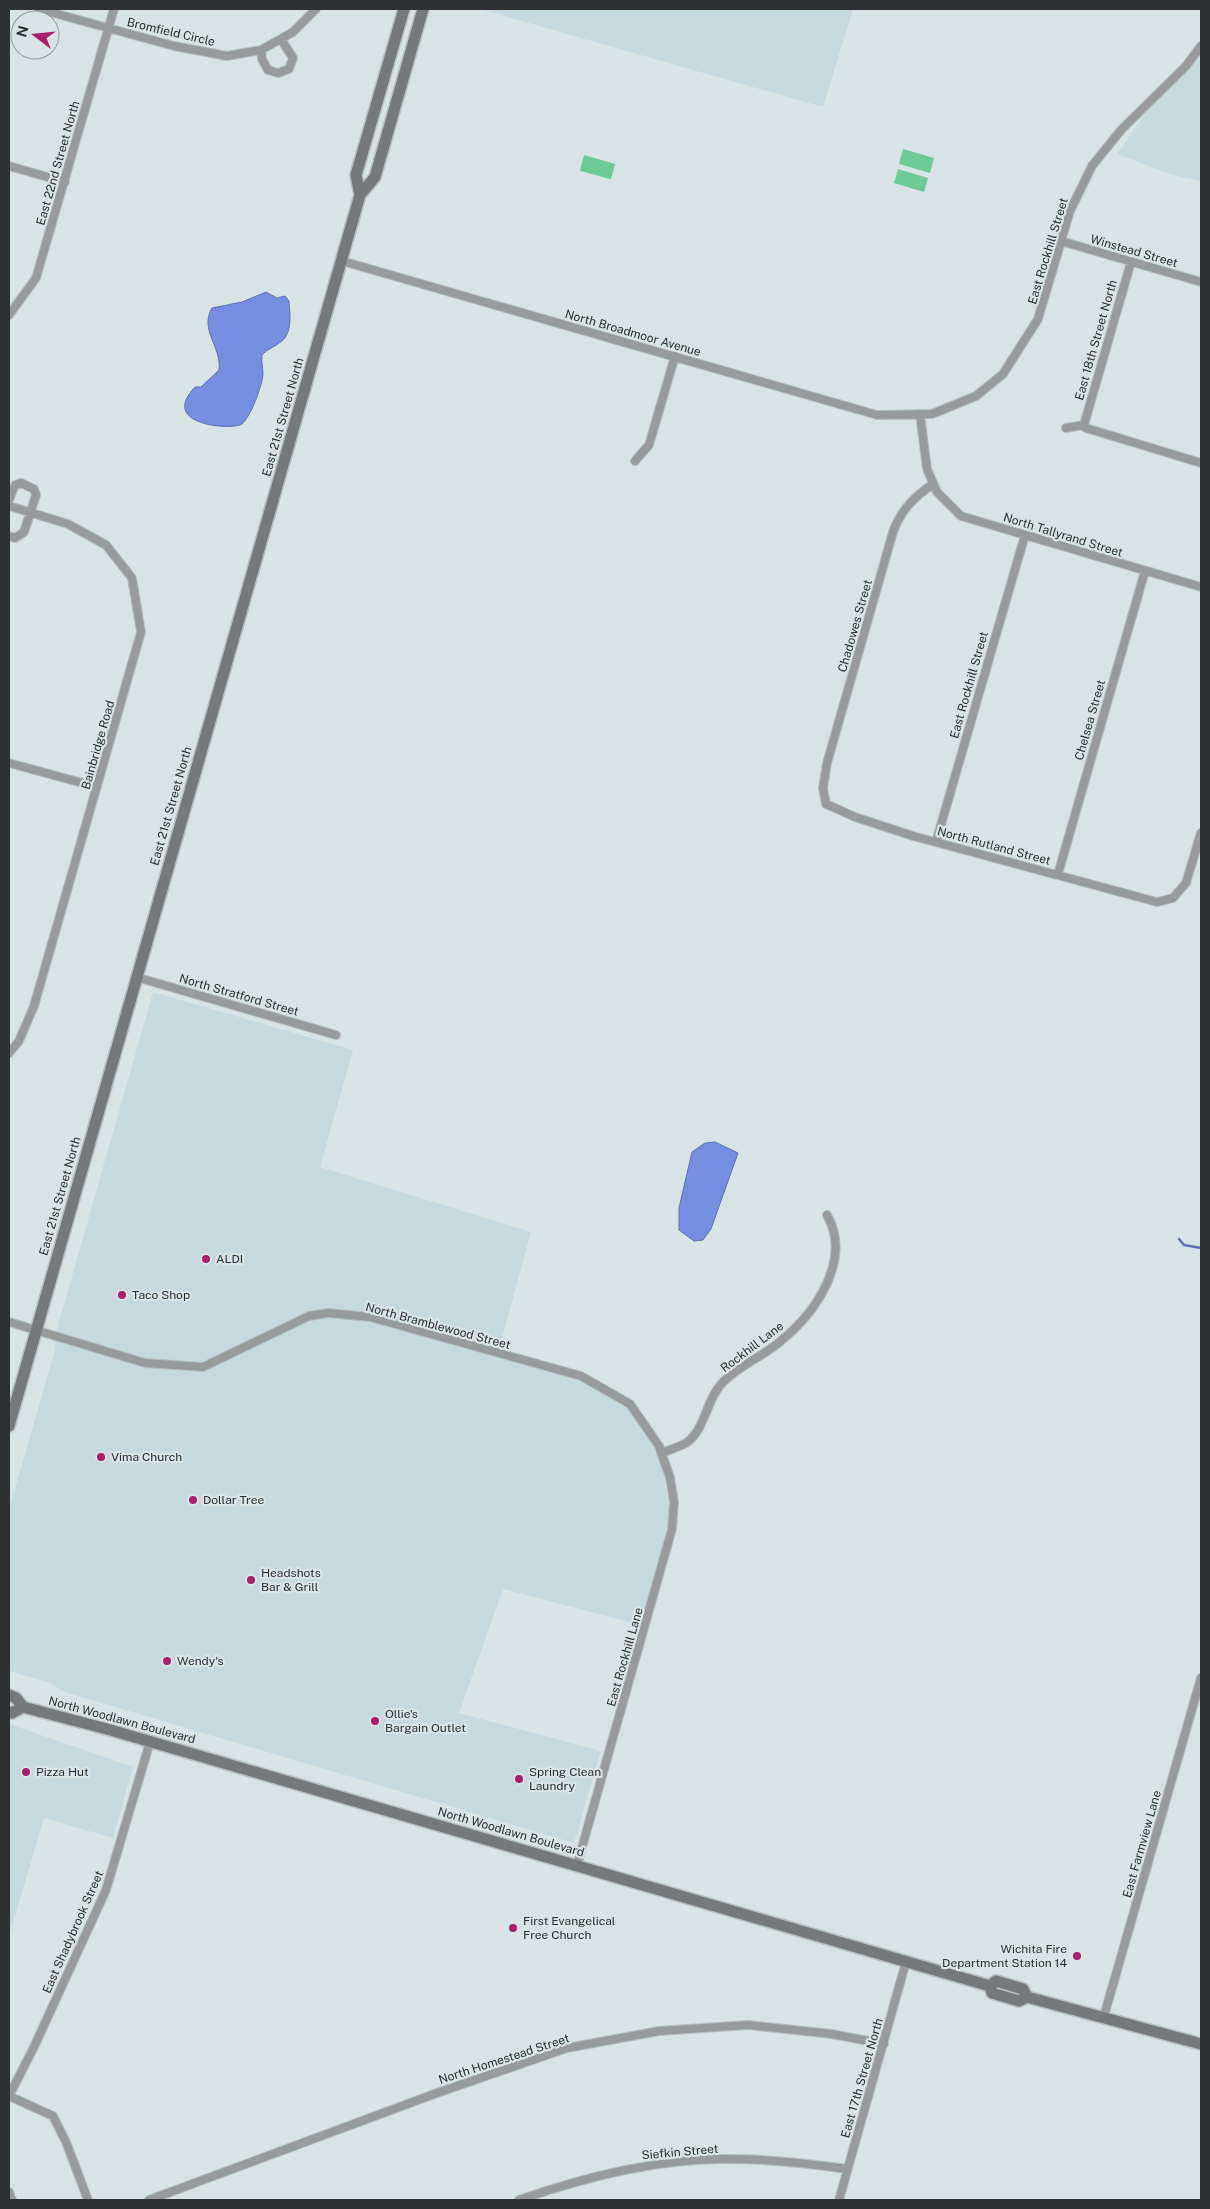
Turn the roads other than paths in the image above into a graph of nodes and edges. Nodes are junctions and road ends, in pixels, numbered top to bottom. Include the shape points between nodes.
1 (39, 9) edge
2 (114, 9) edge
3 (316, 9) edge
4 (404, 9) edge
5 (423, 9) edge
6 (108, 28) junction
7 (280, 39) junction
8 (1201, 46) edge
9 (261, 50) junction
10 (9, 166) edge
11 (65, 182) junction
12 (360, 195) junction
13 (1061, 241) junction
14 (342, 261) junction
15 (1130, 262) junction
16 (1201, 282) edge
17 (9, 316) edge
18 (675, 356) junction
19 (920, 414) junction
20 (1084, 425) junction
21 (1066, 428) dead end
22 (635, 461) dead end
23 (1201, 463) edge
24 (933, 484) junction
25 (9, 500) edge
26 (9, 506) edge
27 (30, 512) junction
28 (1024, 535) junction
29 (9, 536) edge
30 (1145, 571) junction
31 (1201, 587) edge
32 (9, 763) edge
33 (97, 787) junction
34 (823, 788) joint
35 (1201, 833) edge
36 (936, 842) junction
37 (1058, 874) junction
38 (136, 977) junction
39 (336, 1035) dead end
40 (9, 1053) edge
41 (828, 1215) dead end
42 (9, 1322) edge
43 (36, 1330) junction
44 (9, 1426) edge
45 (661, 1454) junction
46 (1201, 1678) edge
47 (9, 1695) edge
48 (23, 1708) junction
49 (9, 1712) edge
50 (150, 1742) junction
51 (577, 1865) junction
52 (906, 1962) junction
53 (1104, 2016) junction
54 (884, 2044) junction
55 (1201, 2044) edge
56 (9, 2096) edge
57 (847, 2170) junction
58 (9, 2192) edge
59 (12, 2200) edge
60 (88, 2200) edge
61 (149, 2200) edge
62 (519, 2200) edge
63 (839, 2200) edge

1 - 6 street, Bromfield Circle
2 - 6 street, East 22nd Street North
3 - 7 street, Bromfield Circle via 293,32
4 - 12 main road, East 21st Street North via 356,175
5 - 12 main road, East 21st Street North via 376,177
6 - 9 street, Bromfield Circle via 227,56
6 - 11 street, East 22nd Street North
7 - 9 street, Bromfield Circle
7 - 9 street via 293,58 289,69 278,73 268,70
8 - 13 street, East Rockhill Street via 1186,66 1121,130 1092,166 1070,211
10 - 11 street
11 - 17 street, East 22nd Street North via 36,278
12 - 14 main road, East 21st Street North
13 - 15 street, Winstead Street
13 - 19 street, East Rockhill Street via 1038,319 1003,374 976,396 932,414
14 - 18 street, North Broadmoor Avenue
14 - 38 main road, East 21st Street North
15 - 16 street, Winstead Street
15 - 20 street, East 18th Street North
18 - 19 street, North Broadmoor Avenue via 877,415
18 - 22 street via 650,445
19 - 24 street, North Tallyrand Street via 926,469
20 - 21 street
20 - 23 street
24 - 28 street, North Tallyrand Street via 936,492 961,516
24 - 34 street, Chadowes Street via 914,498 899,516 827,762
25 - 27 street via 15,485 28,485 36,495
26 - 27 street, Bainbridge Road
27 - 29 street via 24,532 15,538
27 - 33 street, Bainbridge Road via 68,524 106,545 132,578 141,632
28 - 30 street, North Tallyrand Street
28 - 36 street, East Rockhill Street
30 - 31 street, North Tallyrand Street
30 - 37 street, Chelsea Street
32 - 33 street
33 - 40 street, Bainbridge Road via 34,1006 19,1041
34 - 36 street, North Rutland Street via 826,804 855,817
35 - 37 street, North Rutland Street via 1186,883 1174,898 1157,902
36 - 37 street, North Rutland Street
38 - 39 street, North Stratford Street
38 - 43 main road, East 21st Street North
41 - 45 street, Rockhill Lane via 836,1238 837,1255 820,1298 784,1339 724,1381 713,1394 700,1426 686,1443
42 - 43 street, North Bramblewood Street
43 - 44 main road, East 21st Street North
43 - 45 street, North Bramblewood Street via 145,1363 203,1367 309,1316 328,1313 370,1317 581,1376 630,1404
45 - 51 street, East Rockhill Lane via 674,1502 672,1529
46 - 53 street, East Farmview Lane
47 - 48 main road, North Woodlawn Boulevard via 16,1698
48 - 49 main road
48 - 50 main road, North Woodlawn Boulevard
50 - 51 main road, North Woodlawn Boulevard
50 - 56 street, East Shadybrook Street via 106,1890
51 - 52 main road, North Woodlawn Boulevard
52 - 53 main road, North Woodlawn Boulevard via 990,1986 992,1993 1019,2001 1027,1997
52 - 54 street, East 17th Street North
53 - 55 main road, North Woodlawn Boulevard
54 - 57 street, East 17th Street North
54 - 61 street, North Homestead Street via 832,2034 748,2026 659,2030 567,2048
56 - 60 street via 53,2116
57 - 62 street, Siefkin Street via 809,2163 719,2159 639,2167
57 - 63 street, East 17th Street North
58 - 59 street

